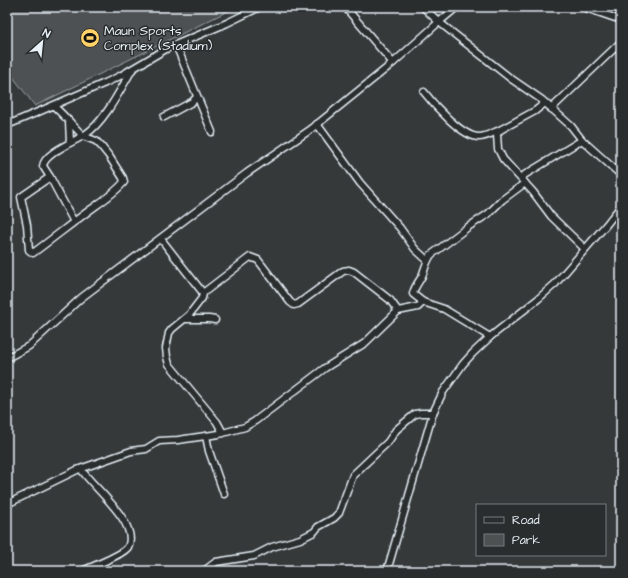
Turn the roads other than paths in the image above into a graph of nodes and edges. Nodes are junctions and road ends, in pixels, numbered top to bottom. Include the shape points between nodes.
1 (260, 7) edge
2 (345, 7) edge
3 (423, 7) edge
4 (456, 7) edge
5 (583, 7) edge
6 (621, 20) edge
7 (439, 22) junction
8 (621, 42) edge
9 (176, 46) junction
10 (393, 63) junction
11 (132, 69) junction
12 (424, 92) dead end
13 (197, 98) junction
14 (545, 103) junction
15 (54, 106) junction
16 (550, 109) junction
17 (164, 118) dead end
18 (68, 121) junction
19 (7, 123) edge
20 (316, 124) junction
21 (500, 130) junction
22 (212, 132) dead end
23 (82, 136) junction
24 (582, 140) junction
25 (70, 142) junction
26 (621, 175) edge
27 (50, 177) junction
28 (521, 177) junction
29 (525, 183) junction
30 (621, 206) edge
31 (74, 222) junction
32 (161, 239) junction
33 (585, 249) junction
34 (427, 260) junction
35 (202, 293) junction
36 (423, 302) junction
37 (398, 311) junction
38 (186, 319) junction
39 (215, 320) dead end
40 (490, 337) junction
41 (7, 358) edge
42 (433, 413) junction
43 (223, 433) junction
44 (206, 436) junction
45 (81, 469) junction
46 (224, 494) dead end
47 (7, 504) edge
48 (82, 571) edge
49 (204, 571) edge
50 (387, 571) edge

1 - 9 street
2 - 10 street
3 - 7 street
4 - 7 street
5 - 6 street
7 - 10 street
7 - 14 street
8 - 16 street
9 - 11 street
9 - 13 street
10 - 20 street
11 - 15 street
11 - 23 street via 100,120
12 - 21 street via 470,135 479,137
13 - 17 street
13 - 22 street
14 - 16 street
14 - 21 street
15 - 18 street
15 - 19 street
16 - 24 street via 571,126
18 - 23 street
18 - 25 street
20 - 32 street
20 - 34 street via 360,183
21 - 28 street via 497,134 499,154
23 - 25 street
23 - 31 street via 96,142 106,152 124,181
24 - 26 street
24 - 28 street
25 - 27 street via 45,159 43,166
27 - 31 street
27 - 31 street via 21,197 29,250 33,253
28 - 29 street
29 - 33 street via 551,216
29 - 34 street
30 - 33 street
32 - 35 street
32 - 41 street via 81,298 29,346
33 - 40 street via 555,284
34 - 36 street via 413,290 413,294
35 - 37 street via 250,258 258,260 294,305 343,271 349,270 390,300
35 - 38 street via 202,298
36 - 37 street via 418,307
36 - 40 street via 444,309
37 - 43 street via 365,344 325,368 255,421 245,427
38 - 39 street
38 - 43 street via 169,333 166,348 169,364 217,422
40 - 42 street via 453,376
42 - 49 street via 415,414 396,430 388,442 353,474 339,513 314,532 254,556 216,562
42 - 50 street
43 - 44 street
44 - 45 street via 159,441 146,448
44 - 46 street
45 - 47 street
45 - 48 street via 123,519 128,528 129,540 128,547 123,551

